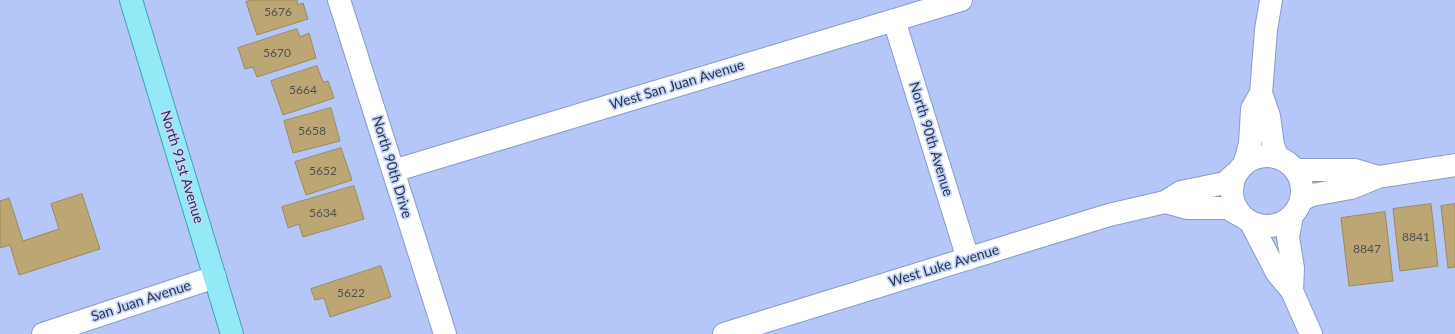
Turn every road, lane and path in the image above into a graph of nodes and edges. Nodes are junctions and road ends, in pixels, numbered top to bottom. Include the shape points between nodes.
1 (131, 0) edge
2 (339, 0) edge
3 (961, 0) edge
4 (1272, 0) edge
5 (894, 20) junction
6 (1261, 93) junction
7 (1286, 164) junction
8 (1455, 165) edge
9 (1240, 169) junction
10 (393, 171) junction
11 (1378, 177) junction
12 (1165, 202) junction
13 (1296, 208) junction
14 (1246, 219) junction
15 (968, 259) junction
16 (215, 277) junction
17 (1292, 291) junction
18 (43, 334) edge
19 (232, 334) edge
20 (445, 334) edge
21 (724, 334) edge
22 (1311, 334) edge

1 - 16 main road, North 91st Avenue
2 - 10 street, North 90th Drive
3 - 5 street, West San Juan Avenue
4 - 6 street via 1266,30
5 - 10 street, West San Juan Avenue
5 - 15 street, North 90th Avenue
6 - 7 street via 1269,116 1273,145
6 - 9 street via 1252,109 1250,144
7 - 9 street via 1266,156 1254,158
7 - 11 street via 1355,170
7 - 13 street via 1300,179 1302,190
8 - 11 street
9 - 12 street, West Luke Avenue via 1226,183 1181,192
9 - 14 street via 1233,184 1232,195 1235,206
10 - 20 street, North 90th Drive
11 - 13 street via 1351,188 1312,194
12 - 14 street, West Luke Avenue via 1187,208 1227,208
12 - 15 street, West Luke Avenue via 1109,215
13 - 14 street via 1283,222 1272,226 1261,226
13 - 17 street via 1288,237 1293,268
14 - 17 street via 1277,273
15 - 21 street, West Luke Avenue
16 - 18 street, San Juan Avenue
16 - 19 main road, North 91st Avenue
17 - 22 street

